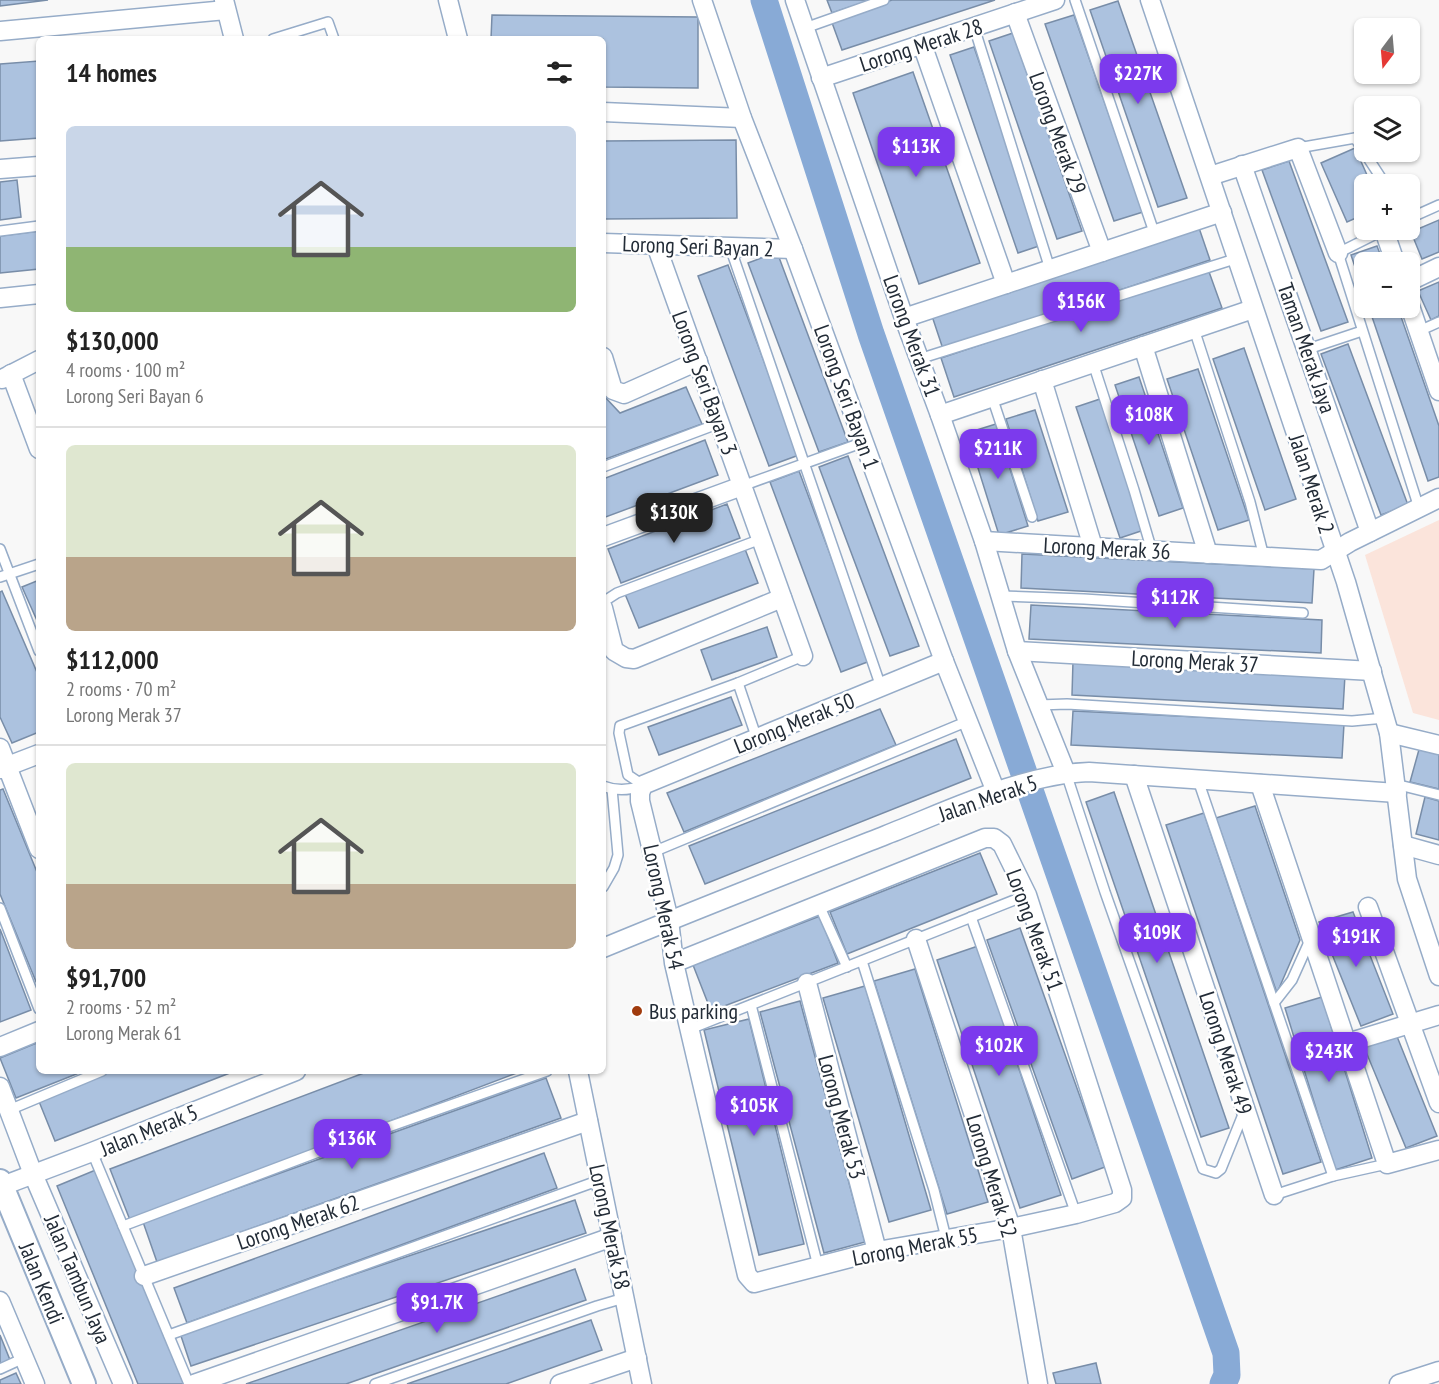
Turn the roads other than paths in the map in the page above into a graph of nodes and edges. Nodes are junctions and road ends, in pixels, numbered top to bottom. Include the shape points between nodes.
1 (448, 0) edge
2 (702, 0) edge
3 (795, 0) edge
4 (884, 0) edge
5 (1054, 0) edge
6 (1075, 0) edge
7 (1150, 0) edge
8 (225, 5) edge
9 (1015, 13) junction
10 (974, 27) junction
11 (805, 28) junction
12 (0, 31) edge
13 (233, 36) edge
14 (283, 36) edge
15 (333, 36) edge
16 (457, 36) edge
17 (922, 44) junction
18 (821, 78) junction
19 (606, 112) edge
20 (742, 118) junction
21 (1298, 148) junction
22 (1242, 165) junction
23 (36, 166) edge
24 (0, 169) edge
25 (1378, 174) edge
26 (1210, 176) junction
27 (1439, 205) edge
28 (1222, 212) junction
29 (1420, 214) edge
30 (36, 226) edge
31 (0, 231) edge
32 (1155, 235) junction
33 (1364, 240) edge
34 (606, 243) edge
35 (656, 245) junction
36 (730, 247) junction
37 (793, 249) junction
38 (1102, 252) junction
39 (1338, 253) junction
40 (1238, 258) junction
41 (1439, 267) edge
42 (1050, 269) junction
43 (1420, 276) edge
44 (1006, 284) junction
45 (36, 294) edge
46 (0, 298) edge
47 (1253, 309) junction
48 (904, 318) junction
49 (1414, 318) edge
50 (1439, 322) edge
51 (1194, 329) junction
52 (1362, 331) junction
53 (1419, 331) junction
54 (1143, 346) junction
55 (1308, 349) junction
56 (919, 359) junction
57 (698, 361) junction
58 (36, 362) edge
59 (1092, 363) junction
60 (606, 367) edge
61 (6, 377) edge
62 (1042, 380) junction
63 (1438, 387) edge
64 (992, 397) junction
65 (940, 414) junction
66 (720, 423) junction
67 (36, 442) edge
68 (864, 442) junction
69 (805, 464) junction
70 (606, 466) edge
71 (742, 486) junction
72 (1439, 498) edge
73 (1419, 508) junction
74 (1032, 517) dead end
75 (1370, 532) junction
76 (606, 536) edge
77 (761, 539) junction
78 (984, 542) junction
79 (1093, 547) junction
80 (0, 549) edge
81 (1152, 551) junction
82 (1335, 553) junction
83 (1208, 554) junction
84 (1264, 557) junction
85 (36, 565) edge
86 (5, 575) edge
87 (1001, 596) junction
88 (782, 598) junction
89 (606, 600) edge
90 (1303, 614) dead end
91 (606, 620) edge
92 (36, 644) edge
93 (1017, 651) junction
94 (803, 656) joint
95 (944, 661) junction
96 (1372, 671) junction
97 (738, 684) junction
98 (881, 687) junction
99 (1038, 705) junction
100 (968, 721) junction
101 (1387, 725) junction
102 (757, 738) junction
103 (1439, 745) edge
104 (0, 748) edge
105 (36, 755) edge
106 (4, 768) edge
107 (1066, 773) junction
108 (1134, 775) junction
109 (1198, 780) junction
110 (1260, 784) junction
111 (643, 785) junction
112 (608, 788) edge
113 (1396, 789) junction
114 (1003, 790) junction
115 (1439, 795) edge
116 (35, 827) edge
117 (1403, 845) junction
118 (653, 852) junction
119 (1439, 855) edge
120 (606, 882) edge
121 (1027, 895) junction
122 (819, 905) junction
123 (1368, 907) dead end
124 (0, 908) edge
125 (971, 917) junction
126 (669, 920) junction
127 (1311, 937) junction
128 (916, 939) junction
129 (606, 947) edge
130 (862, 961) junction
131 (674, 963) junction
132 (847, 967) junction
133 (1439, 976) edge
134 (807, 983) junction
135 (36, 1001) edge
136 (1274, 1003) junction
137 (751, 1005) junction
138 (1439, 1015) edge
139 (1411, 1024) junction
140 (690, 1029) junction
141 (36, 1032) edge
142 (1347, 1043) junction
143 (0, 1047) edge
144 (95, 1074) edge
145 (288, 1074) edge
146 (539, 1074) edge
147 (579, 1074) edge
148 (0, 1087) edge
149 (1439, 1103) edge
150 (9, 1110) junction
151 (1245, 1110) junction
152 (588, 1120) junction
153 (1439, 1150) edge
154 (92, 1152) junction
155 (1387, 1164) junction
156 (33, 1174) junction
157 (1333, 1176) junction
158 (600, 1180) junction
159 (1, 1184) edge
160 (1274, 1195) joint
161 (1122, 1198) joint
162 (1076, 1214) junction
163 (123, 1226) junction
164 (1011, 1228) junction
165 (612, 1237) junction
166 (946, 1238) junction
167 (877, 1251) junction
168 (818, 1266) junction
169 (747, 1275) joint
170 (144, 1276) junction
171 (624, 1298) junction
172 (0, 1301) edge
173 (169, 1335) junction
174 (24, 1358) junction
175 (637, 1359) junction
176 (0, 1369) edge
177 (1439, 1371) edge
178 (35, 1384) edge
179 (84, 1384) edge
180 (123, 1384) edge
181 (189, 1384) edge
182 (194, 1384) edge
183 (375, 1384) edge
184 (560, 1384) edge
185 (642, 1384) edge
186 (1038, 1384) edge
187 (1398, 1384) edge

1 - 16 street
2 - 20 street, Lorong Seri Bayan 1
3 - 11 street, Lorong Merak 31
4 - 11 lane
5 - 9 street, Lorong Merak 28
6 - 32 lane
7 - 26 street, Jalan Merak 2
8 - 12 street
8 - 13 street
9 - 10 street, Lorong Merak 28
9 - 38 street, Lorong Merak 29
10 - 17 street, Lorong Merak 28
10 - 42 lane
11 - 18 street, Lorong Merak 31
14 - 15 lane via 328,22
17 - 18 street, Lorong Merak 28
17 - 44 street
18 - 48 street, Lorong Merak 31
19 - 20 street
20 - 37 street, Lorong Seri Bayan 1
21 - 22 street
21 - 25 lane via 1355,138
21 - 39 street
22 - 26 street
22 - 55 street, Taman Merak Jaya
23 - 24 street
26 - 28 street, Jalan Merak 2
27 - 29 lane
28 - 32 street
28 - 40 street, Jalan Merak 2
30 - 31 lane
32 - 38 street
33 - 39 lane
34 - 35 street, Lorong Seri Bayan 2
35 - 36 street, Lorong Seri Bayan 2
35 - 57 street, Lorong Seri Bayan 3
36 - 37 street, Lorong Seri Bayan 2
36 - 69 lane
37 - 68 street, Lorong Seri Bayan 1
38 - 42 street
39 - 52 lane
40 - 47 street, Jalan Merak 2
40 - 56 lane
41 - 43 street
42 - 44 street
44 - 48 street
45 - 46 street
47 - 51 street
47 - 82 street, Jalan Merak 2
48 - 56 street, Lorong Merak 31
49 - 53 street
50 - 53 lane
51 - 54 street
51 - 84 lane
52 - 55 lane
52 - 73 lane
53 - 63 street
54 - 59 street
54 - 83 street
55 - 75 street, Taman Merak Jaya
56 - 65 street, Lorong Merak 31
57 - 60 street via 624,394 613,390
57 - 66 street, Lorong Seri Bayan 3
58 - 61 street
59 - 62 street
59 - 81 lane
61 - 67 street
62 - 64 street
62 - 79 street
64 - 65 street
64 - 74 lane
65 - 78 street, Lorong Merak 31
66 - 70 lane
66 - 71 street, Lorong Seri Bayan 3
68 - 69 lane
68 - 95 street, Lorong Seri Bayan 1
69 - 71 lane
69 - 98 lane
71 - 76 street
71 - 77 street, Lorong Seri Bayan 3
72 - 73 street, Lorong Merak 36
73 - 75 street, Lorong Merak 36
75 - 82 street, Lorong Merak 36
77 - 88 street, Lorong Seri Bayan 3
77 - 89 lane
78 - 79 street, Lorong Merak 36
78 - 87 street, Lorong Merak 31
79 - 81 street, Lorong Merak 36
80 - 86 lane
81 - 83 street, Lorong Merak 36
82 - 84 street, Lorong Merak 36 via 1321,560
82 - 96 street, Jalan Merak 2
83 - 84 street, Lorong Merak 36
85 - 86 lane
86 - 92 lane
87 - 90 lane
87 - 93 street, Lorong Merak 31
88 - 91 street via 633,659 614,651
88 - 94 street, Lorong Seri Bayan 3
93 - 96 street, Lorong Merak 37
93 - 99 street, Lorong Merak 31
94 - 97 lane
95 - 98 street, Lorong Merak 50
95 - 100 street, Lorong Seri Bayan 1
96 - 101 street, Jalan Merak 2
97 - 102 lane
97 - 111 lane via 620,726 628,775
98 - 102 street, Lorong Merak 50
99 - 101 lane
99 - 107 street, Lorong Merak 31
100 - 114 street, Lorong Seri Bayan 1
100 - 118 lane
101 - 103 street
101 - 113 street, Jalan Merak 2
102 - 111 street, Lorong Merak 50
104 - 106 street
105 - 106 street
106 - 116 street
107 - 108 street, Jalan Merak 5
107 - 114 street, Jalan Merak 5
107 - 151 lane via 1203,1169 1216,1173 1221,1169
108 - 109 street, Jalan Merak 5
108 - 151 street, Lorong Merak 49
109 - 110 street, Jalan Merak 5
109 - 136 lane
110 - 113 street, Jalan Merak 5
110 - 127 street
111 - 112 lane via 629,790
111 - 118 street, Lorong Merak 54 via 640,801
112 - 120 lane via 618,855
113 - 115 lane
113 - 117 street, Jalan Merak 2
114 - 126 street, Jalan Merak 5
117 - 119 street
117 - 133 street, Jalan Merak 2 via 1407,879
118 - 126 street, Lorong Merak 54
121 - 122 street, Lorong Merak 51 via 1002,844 986,838
121 - 125 lane
121 - 161 street, Lorong Merak 51
122 - 131 street
122 - 132 lane
123 - 139 street
124 - 135 lane
125 - 128 lane
125 - 162 lane
126 - 129 street, Jalan Merak 5
126 - 131 street, Lorong Merak 54
127 - 136 lane via 1292,980
127 - 142 street
128 - 130 lane
128 - 164 street, Lorong Merak 52
130 - 132 lane
130 - 166 lane
131 - 140 street, Lorong Merak 54
132 - 134 lane
134 - 137 lane
134 - 167 street, Lorong Merak 53
136 - 157 lane
137 - 140 lane
137 - 168 lane
138 - 139 street
139 - 142 street
139 - 149 street
140 - 169 street, Lorong Merak 54
141 - 143 street
142 - 155 street
144 - 150 lane
145 - 154 street, Jalan Merak 5
146 - 163 lane
147 - 152 street, Lorong Merak 58
148 - 150 street
150 - 156 street
151 - 160 street, Lorong Merak 49
152 - 158 street, Lorong Merak 58
152 - 170 street, Lorong Merak 62
153 - 155 street
154 - 156 street, Jalan Merak 5
154 - 163 lane
155 - 157 lane
156 - 159 street, Jalan Merak 5
156 - 180 street, Jalan Tambun Jaya
157 - 160 lane
158 - 165 street, Lorong Merak 58
158 - 173 lane
159 - 179 street, Jalan Kendi
161 - 162 street, Lorong Merak 55
162 - 164 street, Lorong Merak 55
163 - 170 lane
164 - 166 street, Lorong Merak 55
164 - 186 street, Lorong Merak 52
165 - 171 street, Lorong Merak 58
165 - 182 street
166 - 167 street, Lorong Merak 55
167 - 168 street, Lorong Merak 55
168 - 169 street, Lorong Merak 55 via 754,1283
170 - 173 lane
171 - 175 street, Lorong Merak 58
171 - 183 lane
172 - 174 street, Jalan Kendi
173 - 181 lane
174 - 176 lane
174 - 178 street, Jalan Kendi
175 - 184 street
175 - 185 street, Lorong Merak 58
177 - 187 street

